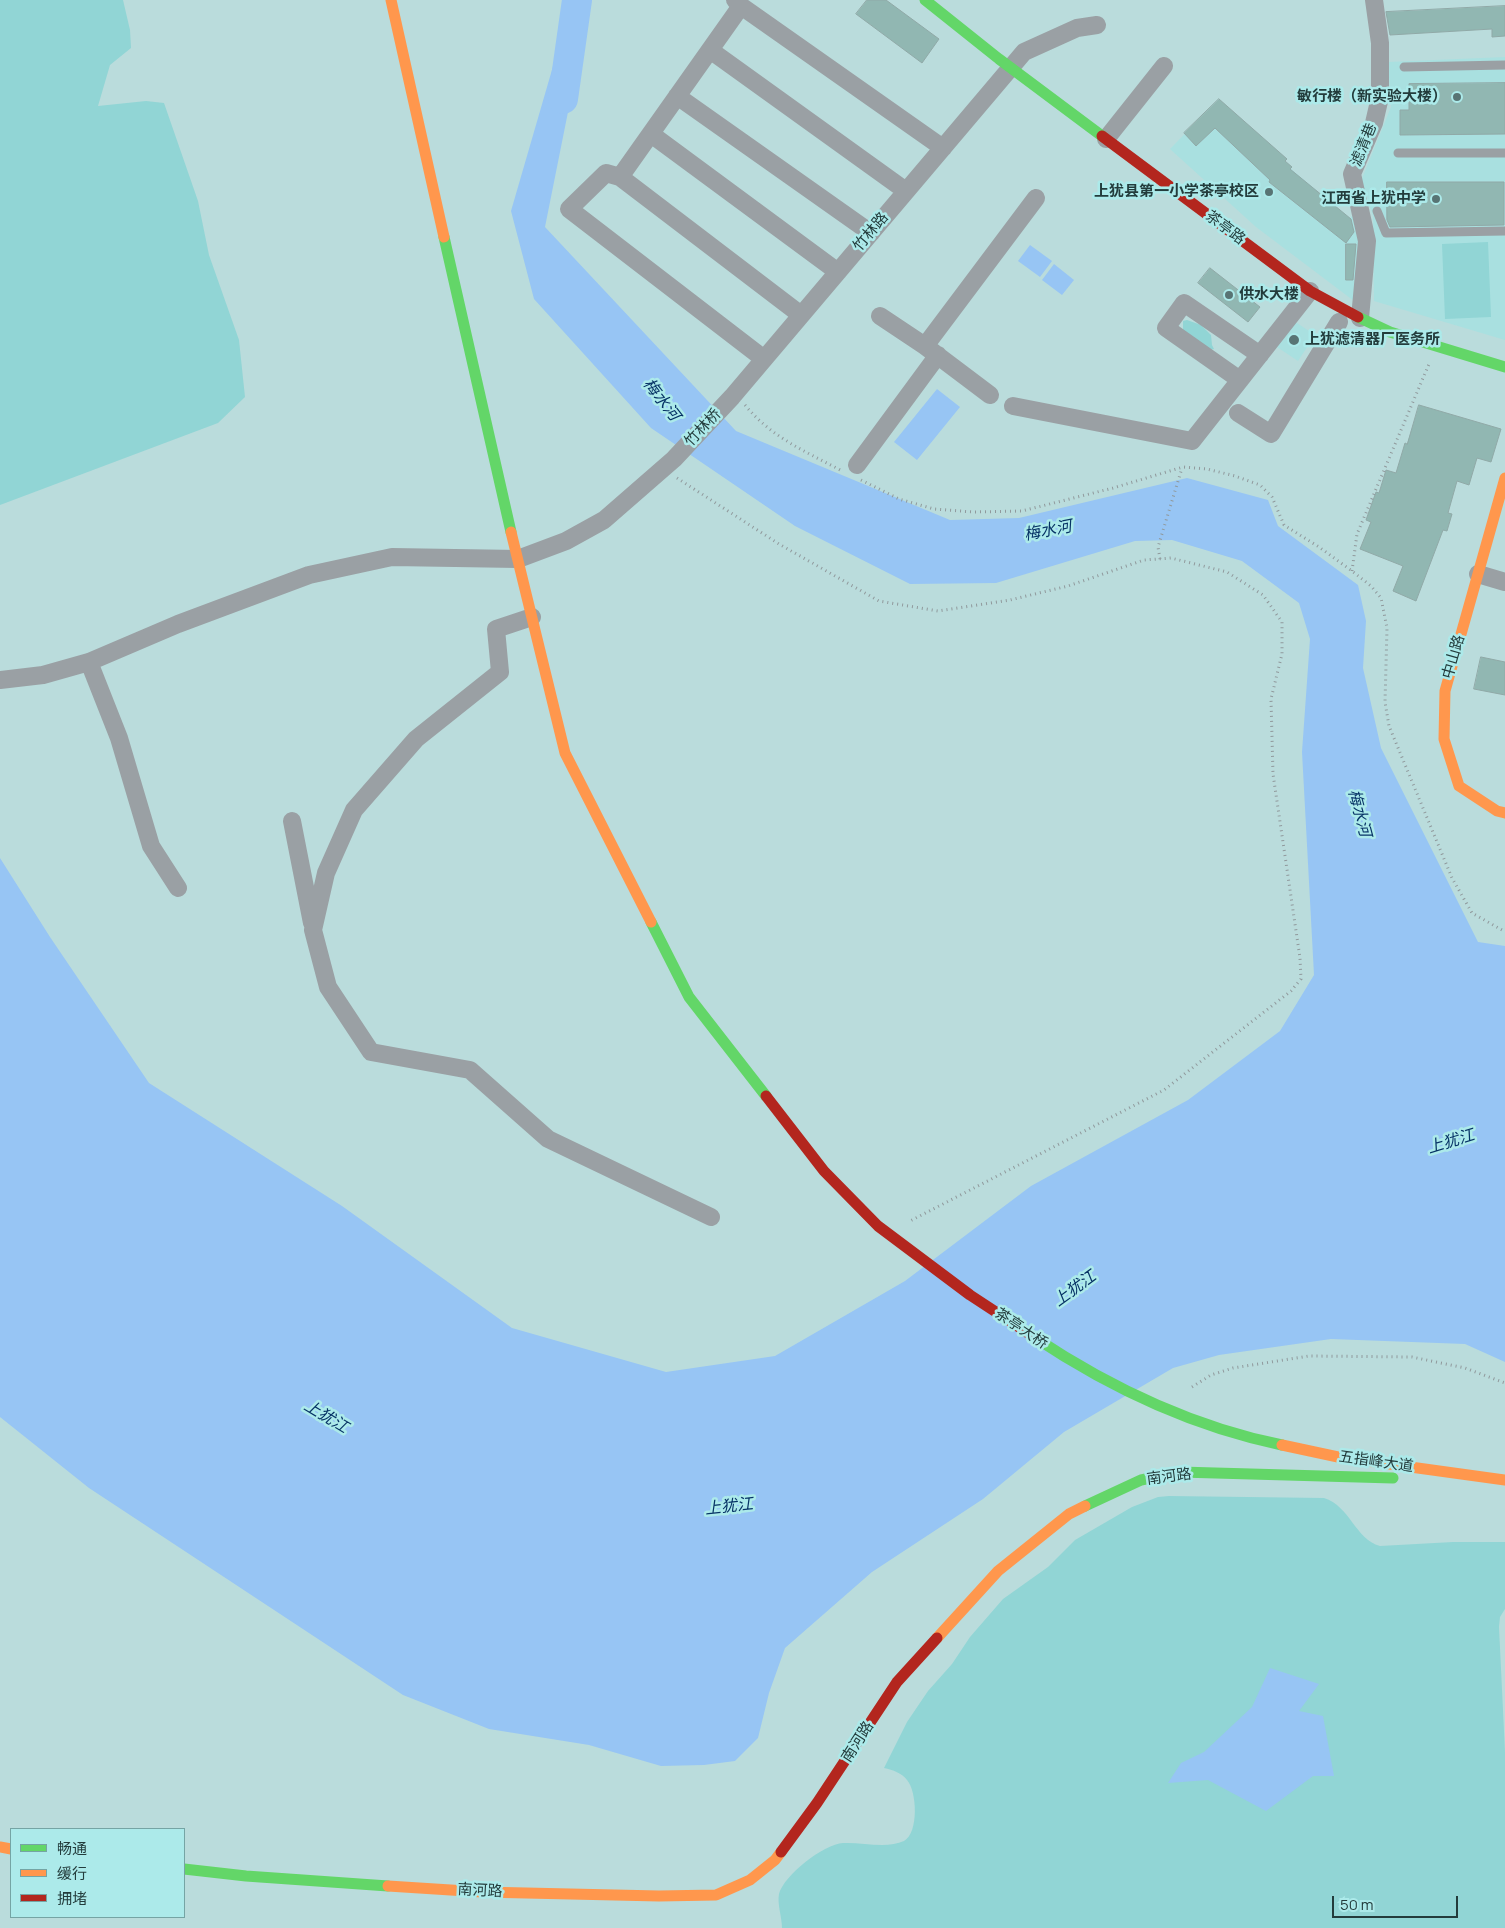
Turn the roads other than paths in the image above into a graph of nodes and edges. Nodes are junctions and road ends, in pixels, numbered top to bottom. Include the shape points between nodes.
1 (391, 0) edge
2 (925, 0) edge
3 (1374, 0) edge
4 (738, 3) edge
5 (1096, 25) dead end
6 (710, 50) junction
7 (1505, 64) edge
8 (1164, 66) dead end
9 (1010, 67) junction
10 (1404, 68) dead end
11 (677, 96) junction
12 (650, 134) junction
13 (1106, 138) junction
14 (943, 148) junction
15 (1398, 153) dead end
16 (1505, 153) edge
17 (620, 177) junction
18 (906, 191) junction
19 (1036, 198) dead end
20 (1377, 211) dead end
21 (1505, 231) edge
22 (871, 233) junction
23 (838, 272) junction
24 (1310, 291) junction
25 (801, 315) junction
26 (880, 316) dead end
27 (1360, 318) junction
28 (1339, 322) dead end
29 (931, 351) junction
30 (1260, 355) junction
31 (764, 359) junction
32 (1505, 367) edge
33 (1240, 380) junction
34 (990, 394) dead end
35 (734, 395) joint
36 (1013, 406) dead end
37 (1238, 413) dead end
38 (852, 471) road end
39 (1505, 478) edge
40 (518, 559) junction
41 (1478, 574) junction
42 (1505, 582) edge
43 (532, 617) junction
44 (89, 662) junction
45 (0, 680) edge
46 (1505, 813) edge
47 (292, 821) dead end
48 (178, 888) dead end
49 (313, 930) junction
50 (711, 1217) dead end
51 (1248, 1438) joint
52 (1500, 1480) edge
53 (185, 1869) edge

1 - 40 street, 茶亭大桥
2 - 9 street, 茶亭路
3 - 27 street, 滤清巷 via 1380,43 1380,97 1374,123 1352,174 1368,241
4 - 6 street
4 - 14 street
5 - 9 street, 竹林路 via 1077,28 1024,52
6 - 11 street
6 - 18 street
7 - 10 lane
8 - 13 street
9 - 13 street, 茶亭路
9 - 14 street, 竹林路
11 - 12 street
11 - 22 street
12 - 17 street
12 - 23 street
13 - 24 street, 茶亭路
14 - 18 street, 竹林路
15 - 16 lane
17 - 25 street
17 - 31 street via 606,173 569,209
18 - 22 street, 竹林路
19 - 29 street
20 - 21 lane via 1386,233
22 - 23 street, 竹林路
23 - 25 street, 竹林路
24 - 27 street, 茶亭路
24 - 30 street
25 - 31 street, 竹林路
26 - 29 street
27 - 32 street, 茶亭路 via 1390,332
28 - 37 street via 1271,434
29 - 34 street
29 - 38 street
30 - 33 street
30 - 33 street via 1184,303 1166,328
31 - 35 street, 竹林路
33 - 36 street via 1192,441
35 - 40 street, 竹林桥 via 668,464 604,520 566,541
39 - 41 street, 中山路
40 - 43 street, 茶亭大桥
40 - 44 street via 392,557 309,575 178,624
41 - 42 street
41 - 46 street, 中山路 via 1445,691 1444,739 1459,786
43 - 49 street via 496,629 500,672 416,739 354,810 326,873
43 - 51 street, 茶亭大桥 via 565,753 689,997 824,1171 878,1226 970,1295 1062,1356 1159,1406
44 - 45 street via 43,675
44 - 48 street via 119,738 151,846
47 - 49 street
49 - 50 street via 328,987 371,1052 470,1070 548,1139
51 - 52 street, 五指峰大道 via 1338,1457
52 - 53 street, 南河路 via 1180,1472 1140,1480 1069,1514 998,1571 897,1682 776,1860 750,1880 716,1895 482,1892

